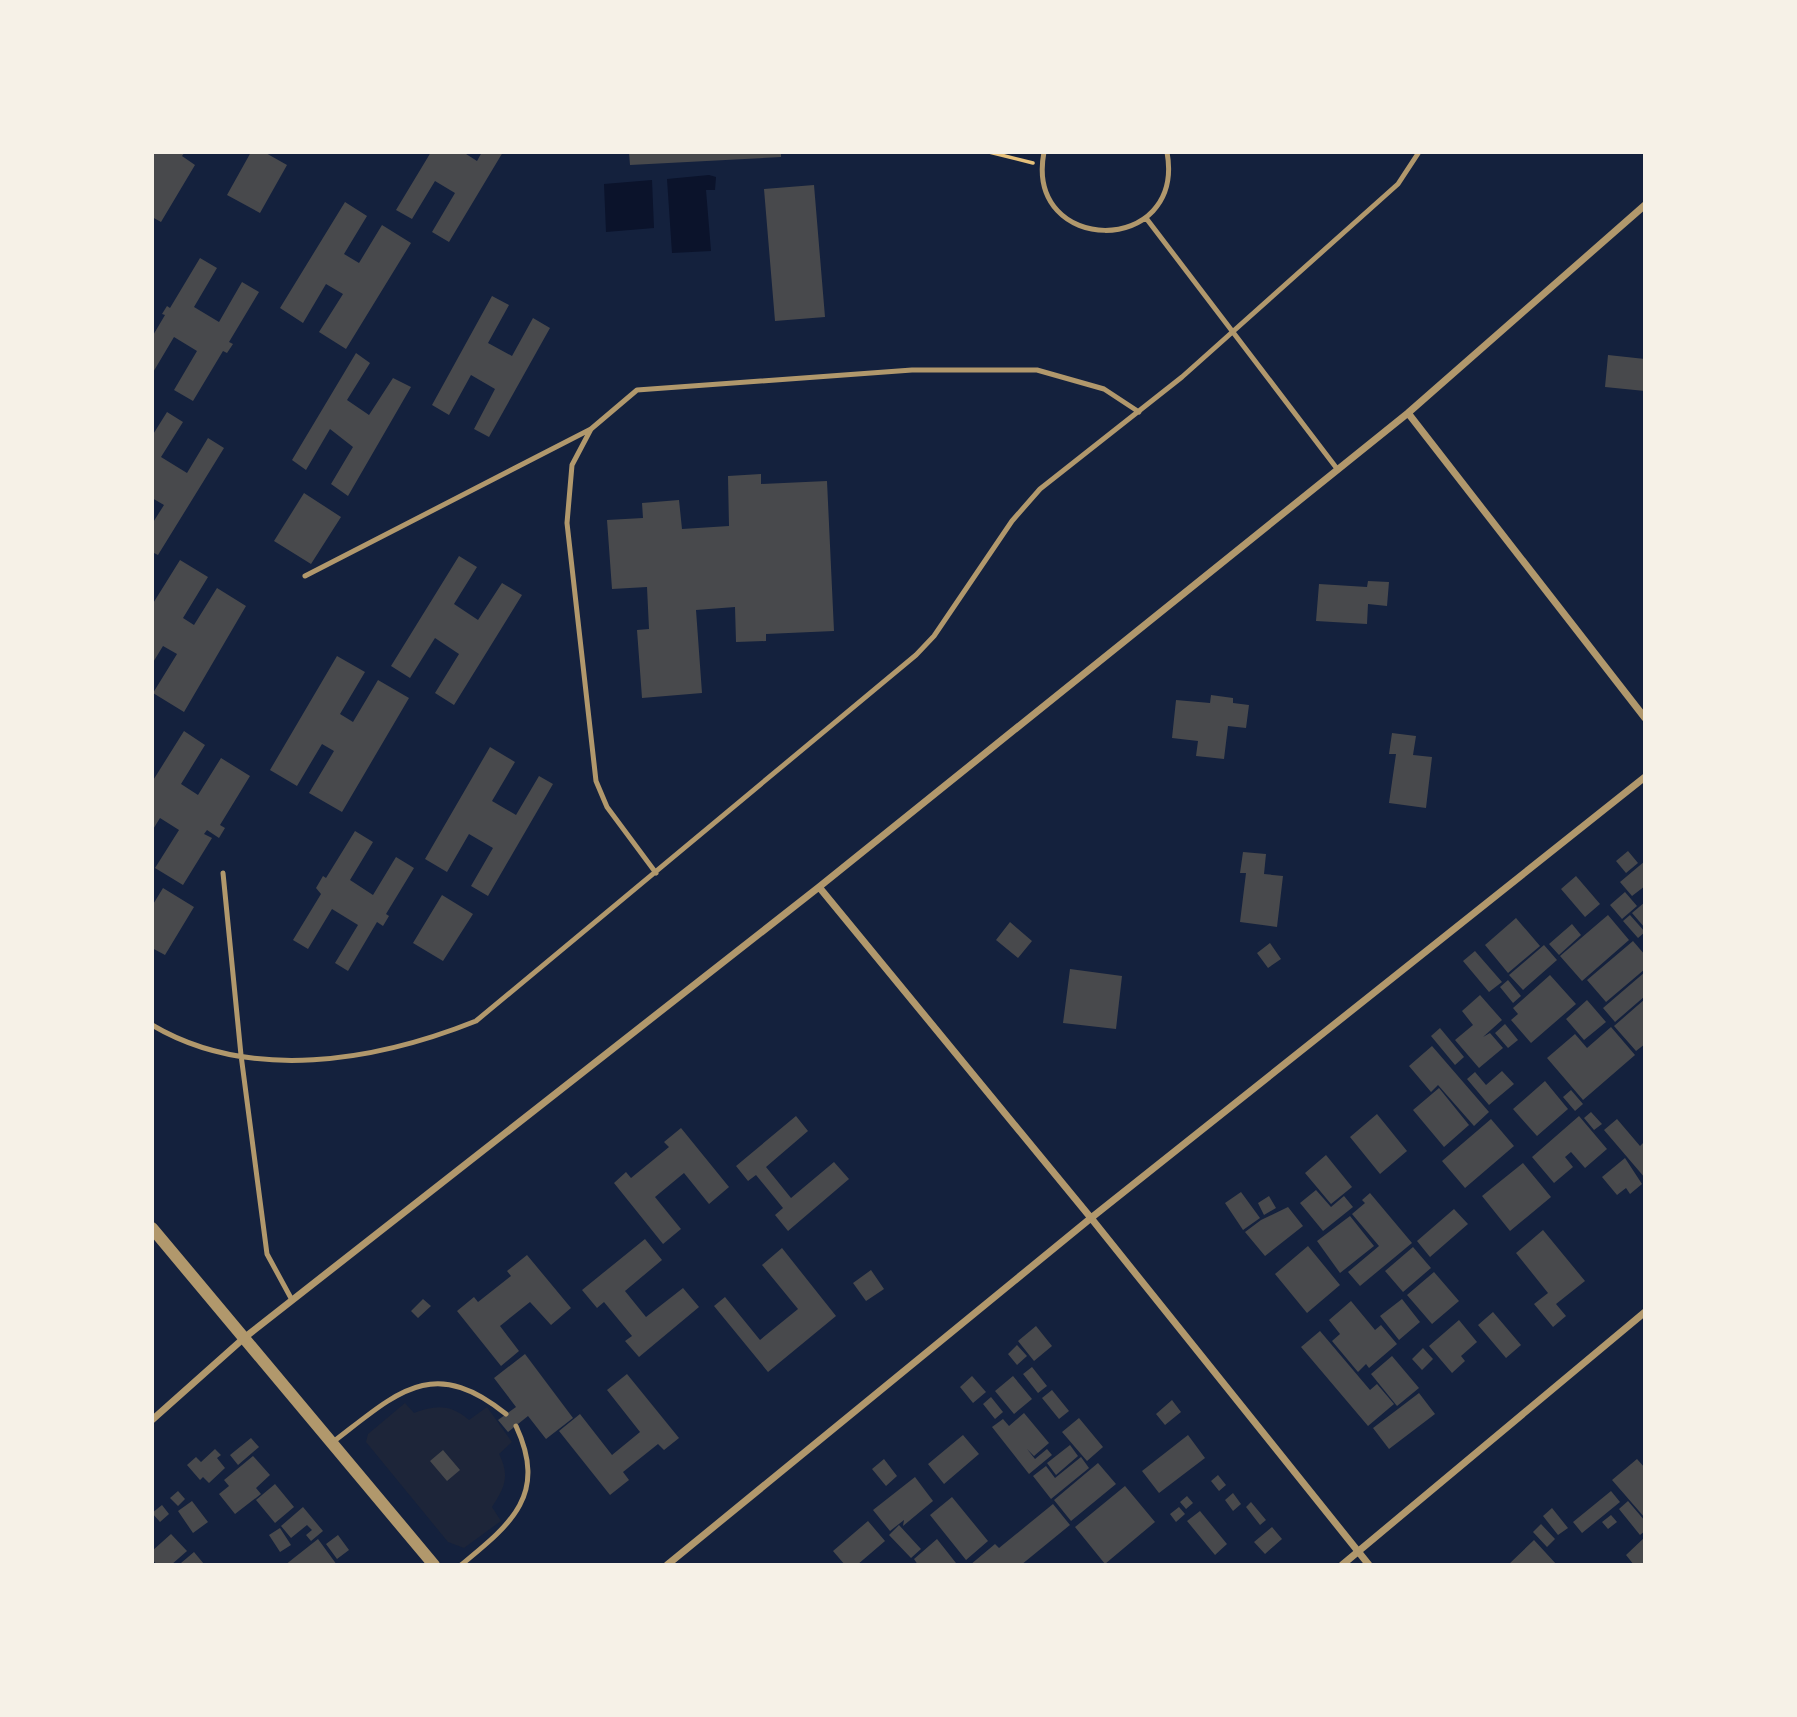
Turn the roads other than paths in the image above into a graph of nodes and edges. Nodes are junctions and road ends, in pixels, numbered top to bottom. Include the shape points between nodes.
1 (1044, 152) edge
2 (1167, 152) edge
3 (1419, 152) edge
4 (1645, 205) edge
5 (1146, 218) junction
6 (1231, 331) junction
7 (1139, 412) junction
8 (1408, 413) junction
9 (591, 429) junction
10 (1338, 470) junction
11 (305, 576) dead end
12 (1645, 718) edge
13 (1645, 776) edge
14 (223, 873) dead end
15 (656, 873) junction
16 (819, 887) junction
17 (152, 1025) edge
18 (241, 1055) junction
19 (1091, 1218) junction
20 (152, 1228) edge
21 (292, 1300) junction
22 (1645, 1312) edge
23 (244, 1338) junction
24 (506, 1414) dead end
25 (152, 1420) edge
26 (516, 1426) dead end
27 (332, 1443) junction
28 (1358, 1551) junction
29 (434, 1565) edge
30 (461, 1565) edge
31 (667, 1565) edge
32 (1342, 1565) edge
33 (1369, 1565) edge

1 - 5 lane via 1044,186 1053,205 1068,220 1107,233
2 - 5 lane via 1167,186
3 - 6 lane via 1398,184
4 - 8 street
5 - 6 lane
6 - 7 lane
6 - 10 lane
7 - 9 lane via 1104,389 1037,370 912,370 637,390
7 - 15 lane via 1040,489 916,655
8 - 10 street
8 - 12 street
9 - 11 lane
9 - 15 lane via 572,465 567,523 596,781 607,807
10 - 16 street
13 - 19 street
14 - 18 lane
15 - 18 lane via 476,1021 379,1053 297,1060
16 - 19 street
16 - 21 street
17 - 18 lane via 210,1051
18 - 21 lane via 268,1254
19 - 28 street
19 - 31 street
20 - 23 street
21 - 23 street
22 - 28 street
23 - 25 street
23 - 27 street
24 - 27 lane via 463,1386 418,1387 398,1393
26 - 30 lane via 525,1446 528,1480 522,1498 506,1528
27 - 29 street
28 - 32 street
28 - 33 street

